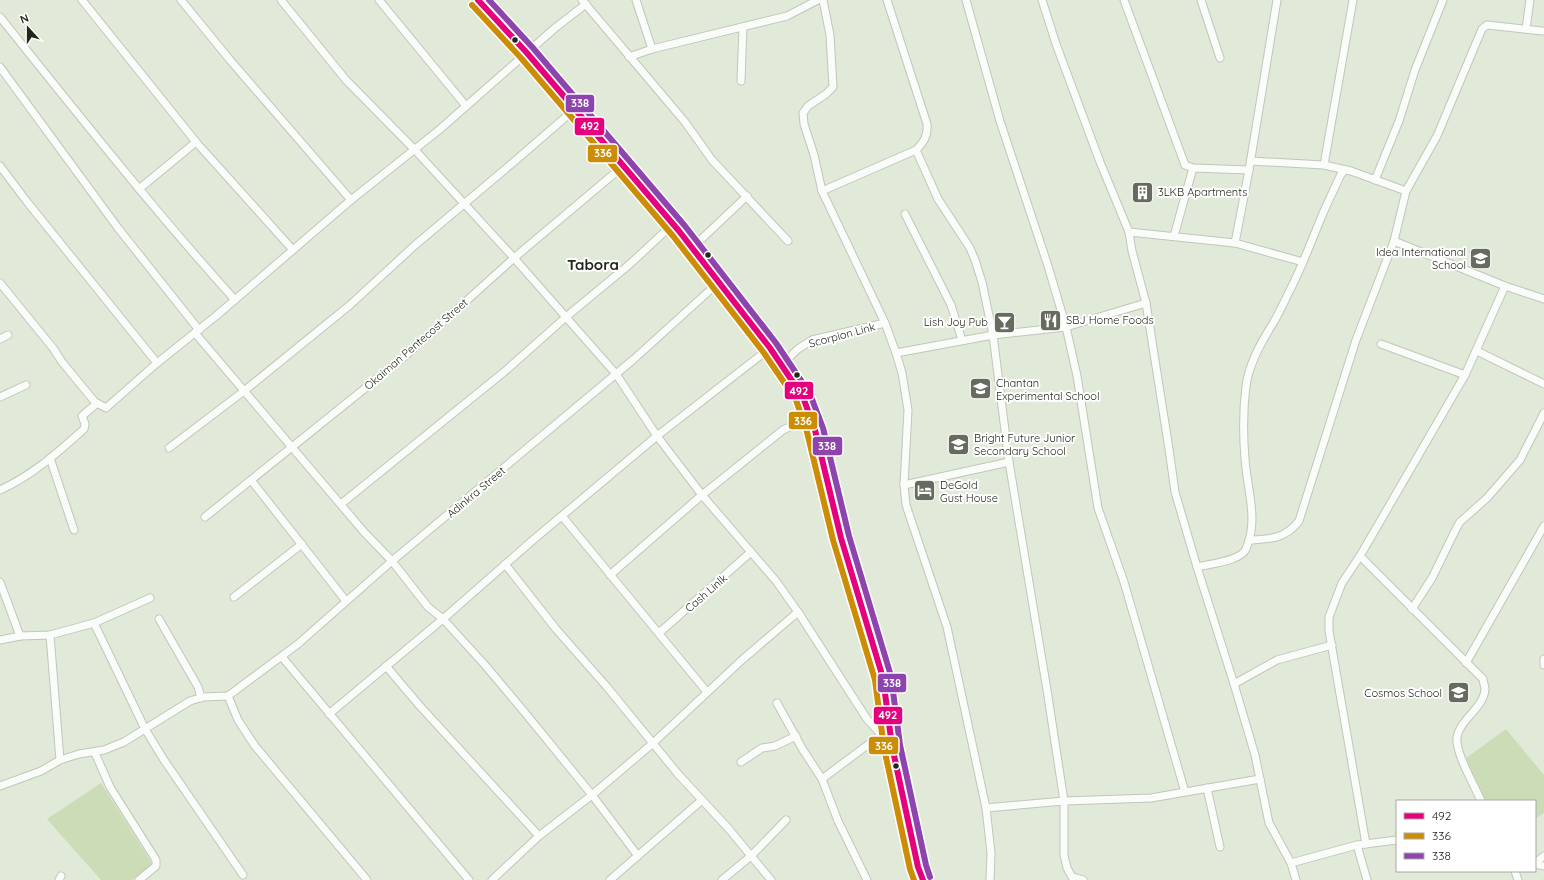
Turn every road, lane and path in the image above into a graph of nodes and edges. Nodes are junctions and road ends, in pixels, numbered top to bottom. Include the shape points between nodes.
1 (82, 0) edge
2 (181, 0) edge
3 (281, 0) edge
4 (378, 0) edge
5 (478, 0) edge
6 (636, 0) edge
7 (818, 0) edge
8 (823, 0) edge
9 (887, 0) edge
10 (966, 0) edge
11 (1042, 0) edge
12 (1124, 0) edge
13 (1201, 0) edge
14 (1277, 0) edge
15 (1353, 0) edge
16 (1443, 0) edge
17 (1530, 0) edge
18 (584, 2) edge
19 (0, 17) edge
20 (743, 27) junction
21 (1526, 29) junction
22 (1542, 31) dead end
23 (652, 49) junction
24 (527, 53) junction
25 (629, 57) junction
26 (1220, 58) dead end
27 (0, 67) edge
28 (741, 81) dead end
29 (466, 106) junction
30 (574, 109) junction
31 (196, 142) junction
32 (415, 150) junction
33 (916, 150) junction
34 (1251, 161) junction
35 (1324, 165) junction
36 (0, 166) edge
37 (622, 167) junction
38 (1193, 168) junction
39 (1250, 170) junction
40 (1345, 170) junction
41 (1375, 180) junction
42 (139, 189) junction
43 (1406, 191) junction
44 (822, 192) junction
45 (747, 196) junction
46 (351, 200) junction
47 (464, 204) junction
48 (905, 214) dead end
49 (673, 224) junction
50 (1129, 232) junction
51 (1174, 236) junction
52 (1394, 241) junction
53 (788, 242) dead end
54 (1235, 243) junction
55 (692, 248) junction
56 (293, 250) junction
57 (514, 258) junction
58 (1303, 262) junction
59 (719, 282) junction
60 (0, 283) edge
61 (1505, 286) junction
62 (1544, 299) edge
63 (235, 300) junction
64 (1146, 303) junction
65 (566, 317) junction
66 (885, 323) junction
67 (1066, 327) junction
68 (197, 332) junction
69 (8, 335) dead end
70 (993, 335) junction
71 (0, 339) edge
72 (962, 340) junction
73 (1381, 344) dead end
74 (770, 348) junction
75 (1477, 351) junction
76 (896, 353) junction
77 (157, 363) junction
78 (782, 364) junction
79 (616, 374) junction
80 (1465, 375) junction
81 (1544, 384) edge
82 (26, 385) dead end
83 (244, 390) junction
84 (0, 397) edge
85 (95, 405) junction
86 (1544, 413) edge
87 (812, 421) junction
88 (657, 436) junction
89 (293, 446) junction
90 (169, 448) dead end
91 (50, 458) junction
92 (1009, 462) junction
93 (251, 480) junction
94 (904, 485) junction
95 (0, 490) edge
96 (702, 495) junction
97 (341, 504) junction
98 (562, 516) junction
99 (205, 517) dead end
100 (1544, 526) edge
101 (74, 530) dead end
102 (1249, 540) junction
103 (302, 544) junction
104 (752, 552) junction
105 (1360, 556) junction
106 (392, 561) junction
107 (505, 564) junction
108 (1197, 567) junction
109 (610, 575) junction
110 (0, 582) edge
111 (234, 597) dead end
112 (150, 598) dead end
113 (346, 601) junction
114 (1412, 609) junction
115 (798, 612) junction
116 (443, 619) junction
117 (159, 620) dead end
118 (94, 623) junction
119 (659, 634) junction
120 (50, 635) junction
121 (20, 636) junction
122 (0, 640) edge
123 (1332, 645) junction
124 (282, 657) junction
125 (1544, 659) edge
126 (1466, 663) junction
127 (1544, 665) edge
128 (386, 666) junction
129 (1234, 684) junction
130 (707, 692) junction
131 (228, 696) junction
132 (202, 698) junction
133 (777, 703) dead end
134 (329, 714) junction
135 (144, 729) junction
136 (880, 735) junction
137 (796, 736) junction
138 (652, 744) junction
139 (892, 746) junction
140 (95, 753) junction
141 (60, 760) junction
142 (741, 762) dead end
143 (822, 779) junction
144 (1260, 779) junction
145 (0, 786) edge
146 (1206, 788) junction
147 (1184, 792) junction
148 (592, 795) junction
149 (702, 800) junction
150 (1481, 800) edge
151 (1064, 801) junction
152 (986, 808) junction
153 (786, 820) dead end
154 (539, 836) junction
155 (1396, 840) edge
156 (1366, 844) junction
157 (1357, 846) junction
158 (1220, 847) dead end
159 (638, 856) junction
160 (751, 856) junction
161 (1544, 856) edge
162 (1291, 863) junction
163 (1536, 863) edge
164 (243, 875) dead end
165 (139, 880) edge
166 (367, 880) edge
167 (469, 880) edge
168 (492, 880) edge
169 (610, 880) edge
170 (722, 880) edge
171 (770, 880) edge
172 (866, 880) edge
173 (923, 880) edge
174 (990, 880) edge
175 (1083, 880) edge
176 (1296, 880) edge
177 (1367, 880) edge

1 - 31 street
2 - 46 street
3 - 32 street via 346,80
4 - 29 street
5 - 24 street
6 - 23 street
7 - 20 street via 788,16
8 - 44 street via 830,34 833,87 808,106 803,113
9 - 33 street via 927,124 924,142
10 - 67 street via 1000,121
11 - 50 street via 1100,162
12 - 38 street via 1183,162
13 - 26 street
14 - 34 street
15 - 35 street
16 - 41 street
17 - 21 street
18 - 24 street
18 - 25 street
19 - 42 street
20 - 23 street
20 - 28 street
21 - 22 street
21 - 43 street via 1487,25 1482,29 1437,136
23 - 25 street
24 - 29 street
24 - 30 street
25 - 45 street via 685,122 712,160
27 - 68 street
29 - 32 street
30 - 37 street
30 - 47 street
31 - 42 street
31 - 56 street
32 - 46 street
32 - 47 street
33 - 44 street
33 - 70 street via 938,199 975,260
34 - 35 street
34 - 39 street
35 - 40 street
36 - 77 street
37 - 49 street
37 - 57 street, Okaiman Pentecost Street
38 - 39 street
38 - 51 street
39 - 54 street
40 - 41 street
40 - 58 street
41 - 43 street
42 - 63 street
43 - 52 street
44 - 66 street
45 - 53 street
45 - 55 street
46 - 56 street
47 - 57 street
47 - 83 street via 350,305
48 - 72 street via 951,305
49 - 55 street
49 - 65 street
50 - 51 street
50 - 64 street
51 - 54 street
52 - 61 street
52 - 102 street via 1354,347 1299,521 1286,534 1272,539
54 - 58 street
55 - 59 street
56 - 63 street
57 - 65 street
57 - 89 street, Okaiman Pentecost Street via 404,357
58 - 102 street via 1280,310 1264,336 1246,385 1245,460 1252,519
59 - 74 street
59 - 79 street, Adinkra Street
60 - 85 street
61 - 62 street
61 - 75 street
63 - 68 street
64 - 67 street
64 - 108 street via 1175,492
65 - 79 street
65 - 97 street via 498,377
66 - 76 street
66 - 78 street, Scorpion Link via 812,340
67 - 70 street
67 - 147 street via 1098,508 1124,582
68 - 77 street
68 - 83 street
69 - 71 street
70 - 72 street
70 - 92 street
72 - 76 street
73 - 80 street
74 - 78 street
74 - 88 street
75 - 80 street
75 - 81 street
76 - 94 street via 908,410
77 - 85 street via 106,408
78 - 87 street via 803,397
79 - 88 street
79 - 106 street, Adinkra Street
80 - 105 street
82 - 84 street
83 - 89 street
83 - 90 street
85 - 91 street via 82,416 84,429
86 - 114 street via 1520,460 1487,498 1460,522 1432,578
87 - 96 street via 783,430
87 - 139 street via 841,538 883,678
88 - 96 street
88 - 98 street
89 - 93 street, Okaiman Pentecost Street
89 - 97 street
91 - 95 street via 25,478
91 - 101 street
92 - 94 street
92 - 151 street
93 - 99 street, Okaiman Pentecost Street
93 - 103 street
94 - 152 street via 906,505 947,627
96 - 104 street
96 - 109 street
97 - 106 street
98 - 107 street
98 - 109 street
100 - 126 street
102 - 108 street via 1246,551 1238,557
103 - 111 street
103 - 113 street
104 - 115 street
104 - 119 street, Cash Linlk
105 - 114 street
105 - 123 street via 1342,583 1329,617
106 - 113 street, Adinkra Street
106 - 116 street via 428,607
107 - 116 street
107 - 138 street
108 - 129 street
109 - 119 street
110 - 121 street
112 - 118 street
113 - 124 street, Adinkra Street
114 - 126 street
115 - 130 street
115 - 136 street
116 - 128 street
116 - 148 street via 486,666
117 - 132 street
118 - 120 street
118 - 135 street
119 - 130 street
120 - 121 street
120 - 141 street
121 - 122 street
123 - 129 street via 1277,660
123 - 156 street
124 - 131 street, Adinkra Street
124 - 134 street
125 - 127 street
126 - 150 street via 1482,680 1485,689 1482,699 1459,730 1457,745
128 - 134 street
128 - 154 street
129 - 144 street
130 - 138 street
131 - 132 street
131 - 166 street via 238,720 255,746
132 - 135 street via 190,701
133 - 137 street
134 - 167 street
135 - 140 street via 124,742
135 - 164 street
136 - 139 street
136 - 143 street
137 - 142 street via 775,746 762,748
137 - 143 street
138 - 148 street
138 - 149 street
139 - 173 street
140 - 141 street via 79,754
140 - 165 street via 110,787 156,860 156,866
141 - 145 street via 41,771
143 - 172 street via 838,821
144 - 146 street
144 - 162 street via 1269,823
146 - 147 street
146 - 158 street
147 - 151 street via 1133,800
148 - 154 street
148 - 159 street
149 - 159 street
149 - 160 street
151 - 152 street
151 - 175 street via 1064,855 1067,868 1072,877
152 - 174 street via 991,853
153 - 160 street
154 - 168 street
155 - 156 street
156 - 157 street
157 - 162 street
157 - 177 street
159 - 169 street
160 - 170 street
160 - 171 street
161 - 163 street
162 - 176 street

